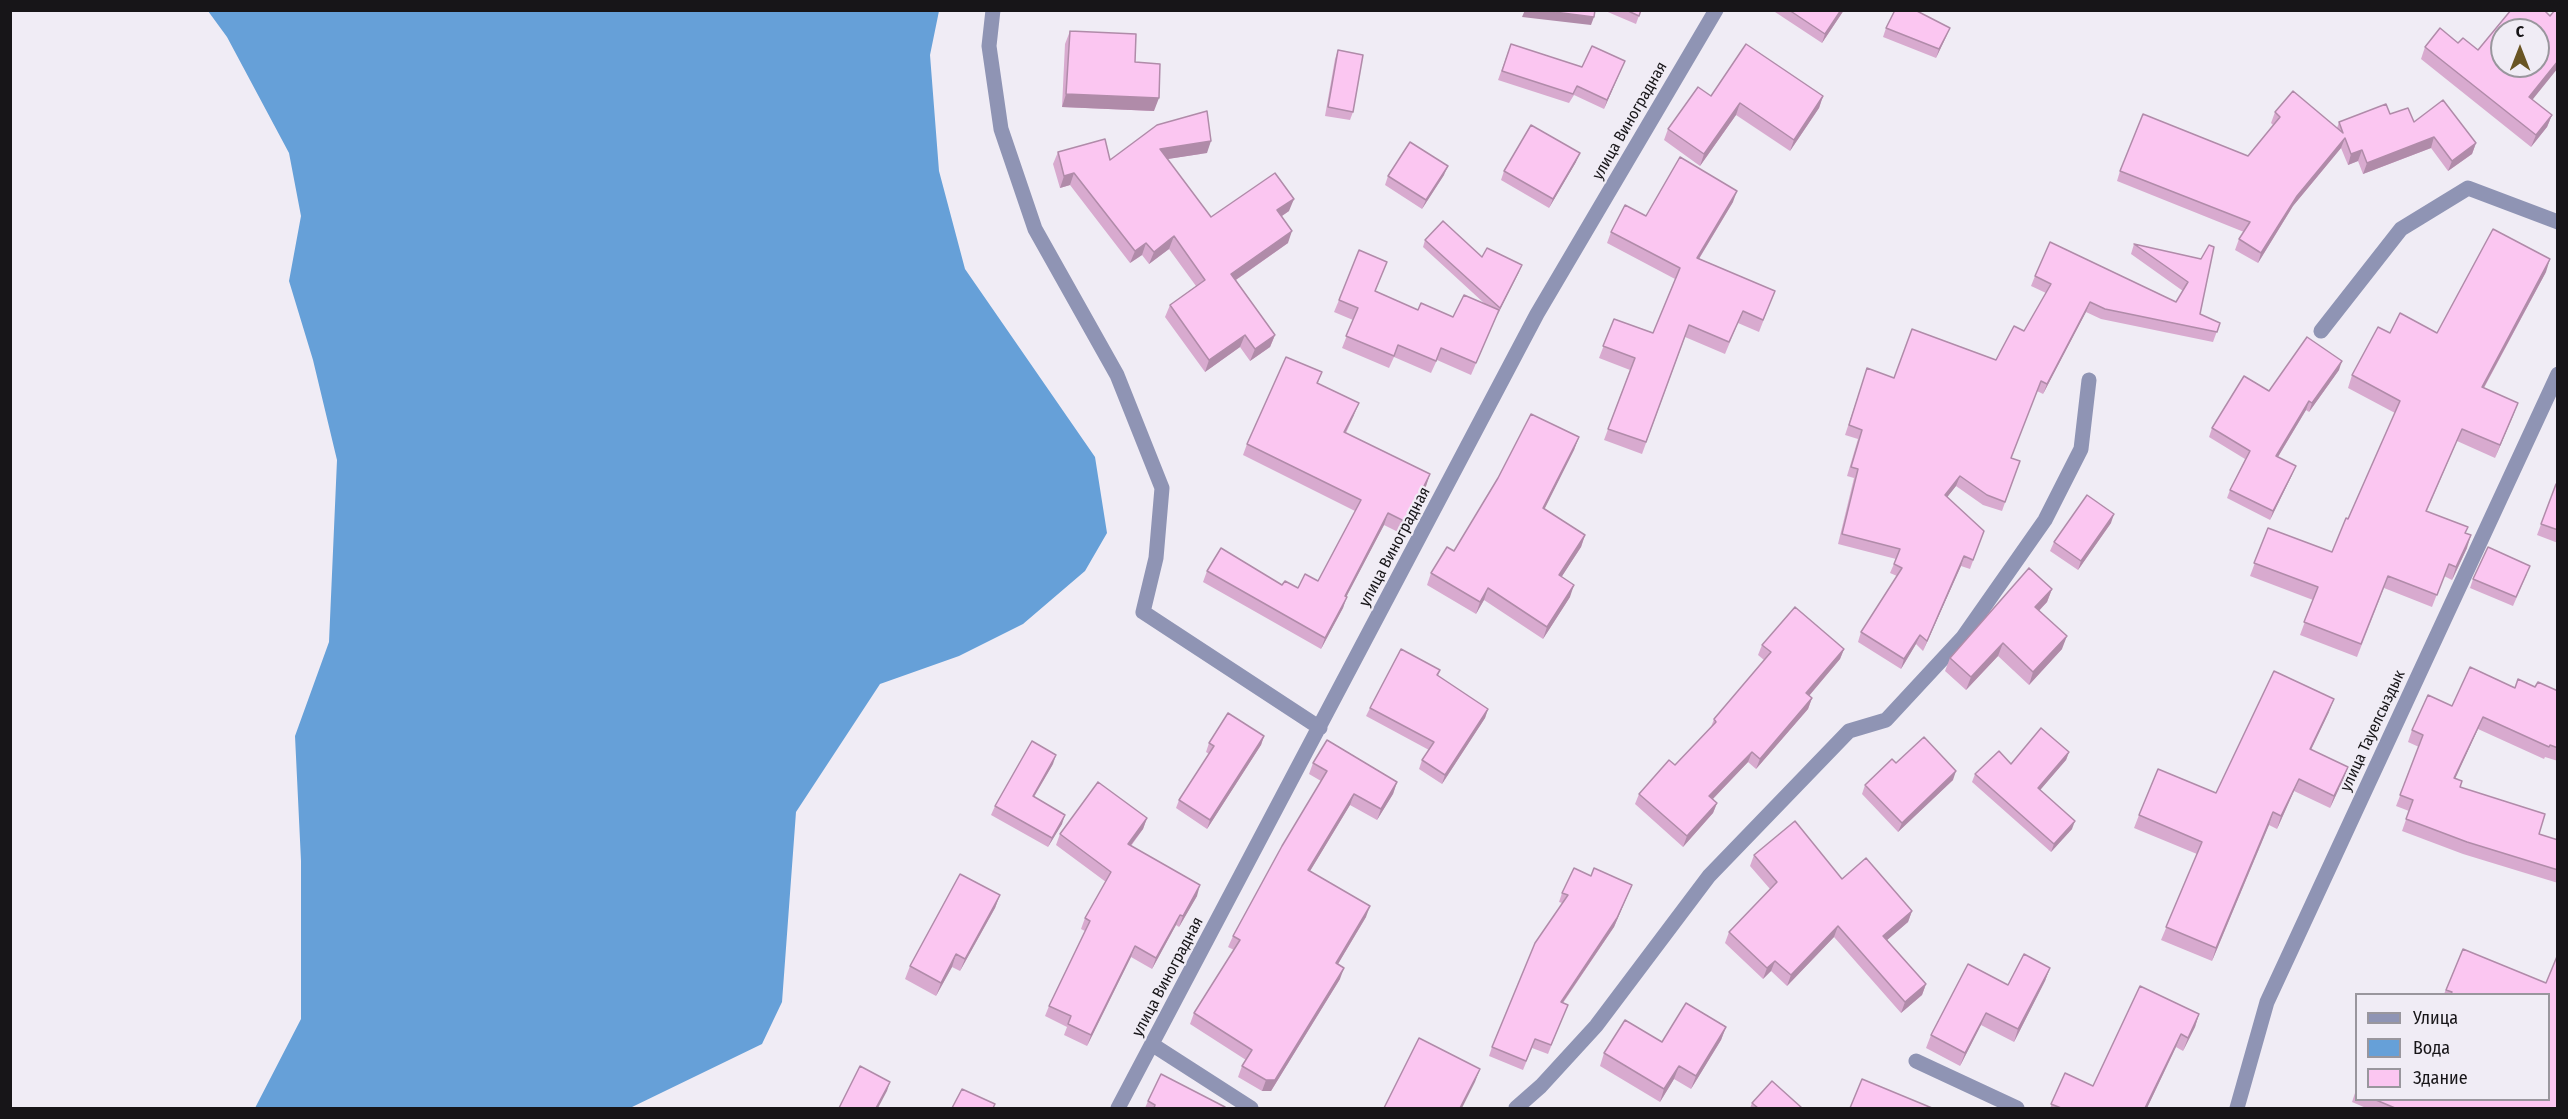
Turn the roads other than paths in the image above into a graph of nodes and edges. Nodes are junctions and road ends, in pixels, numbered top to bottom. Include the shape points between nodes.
1 (993, 10) edge
2 (1716, 10) edge
3 (2558, 222) edge
4 (2321, 331) dead end
5 (2558, 374) edge
6 (2089, 380) dead end
7 (1320, 728) junction
8 (1153, 1045) junction
9 (1916, 1061) dead end
10 (1118, 1108) edge
11 (1251, 1108) edge
12 (1516, 1108) edge
13 (2017, 1108) edge
14 (2237, 1108) edge

1 - 7 street via 989,46 1001,129 1035,229 1118,375 1162,488 1156,558 1143,612
2 - 7 street, улица Виноградная via 1537,314
3 - 4 street via 2468,188 2401,230
5 - 14 street, улица Тауелсыздык via 2267,1002
6 - 12 street via 2081,449 2045,520 1963,637 1886,720 1849,731 1709,876 1596,1026
7 - 8 street, улица Виноградная
8 - 10 street, улица Виноградная
8 - 11 street
9 - 13 street

